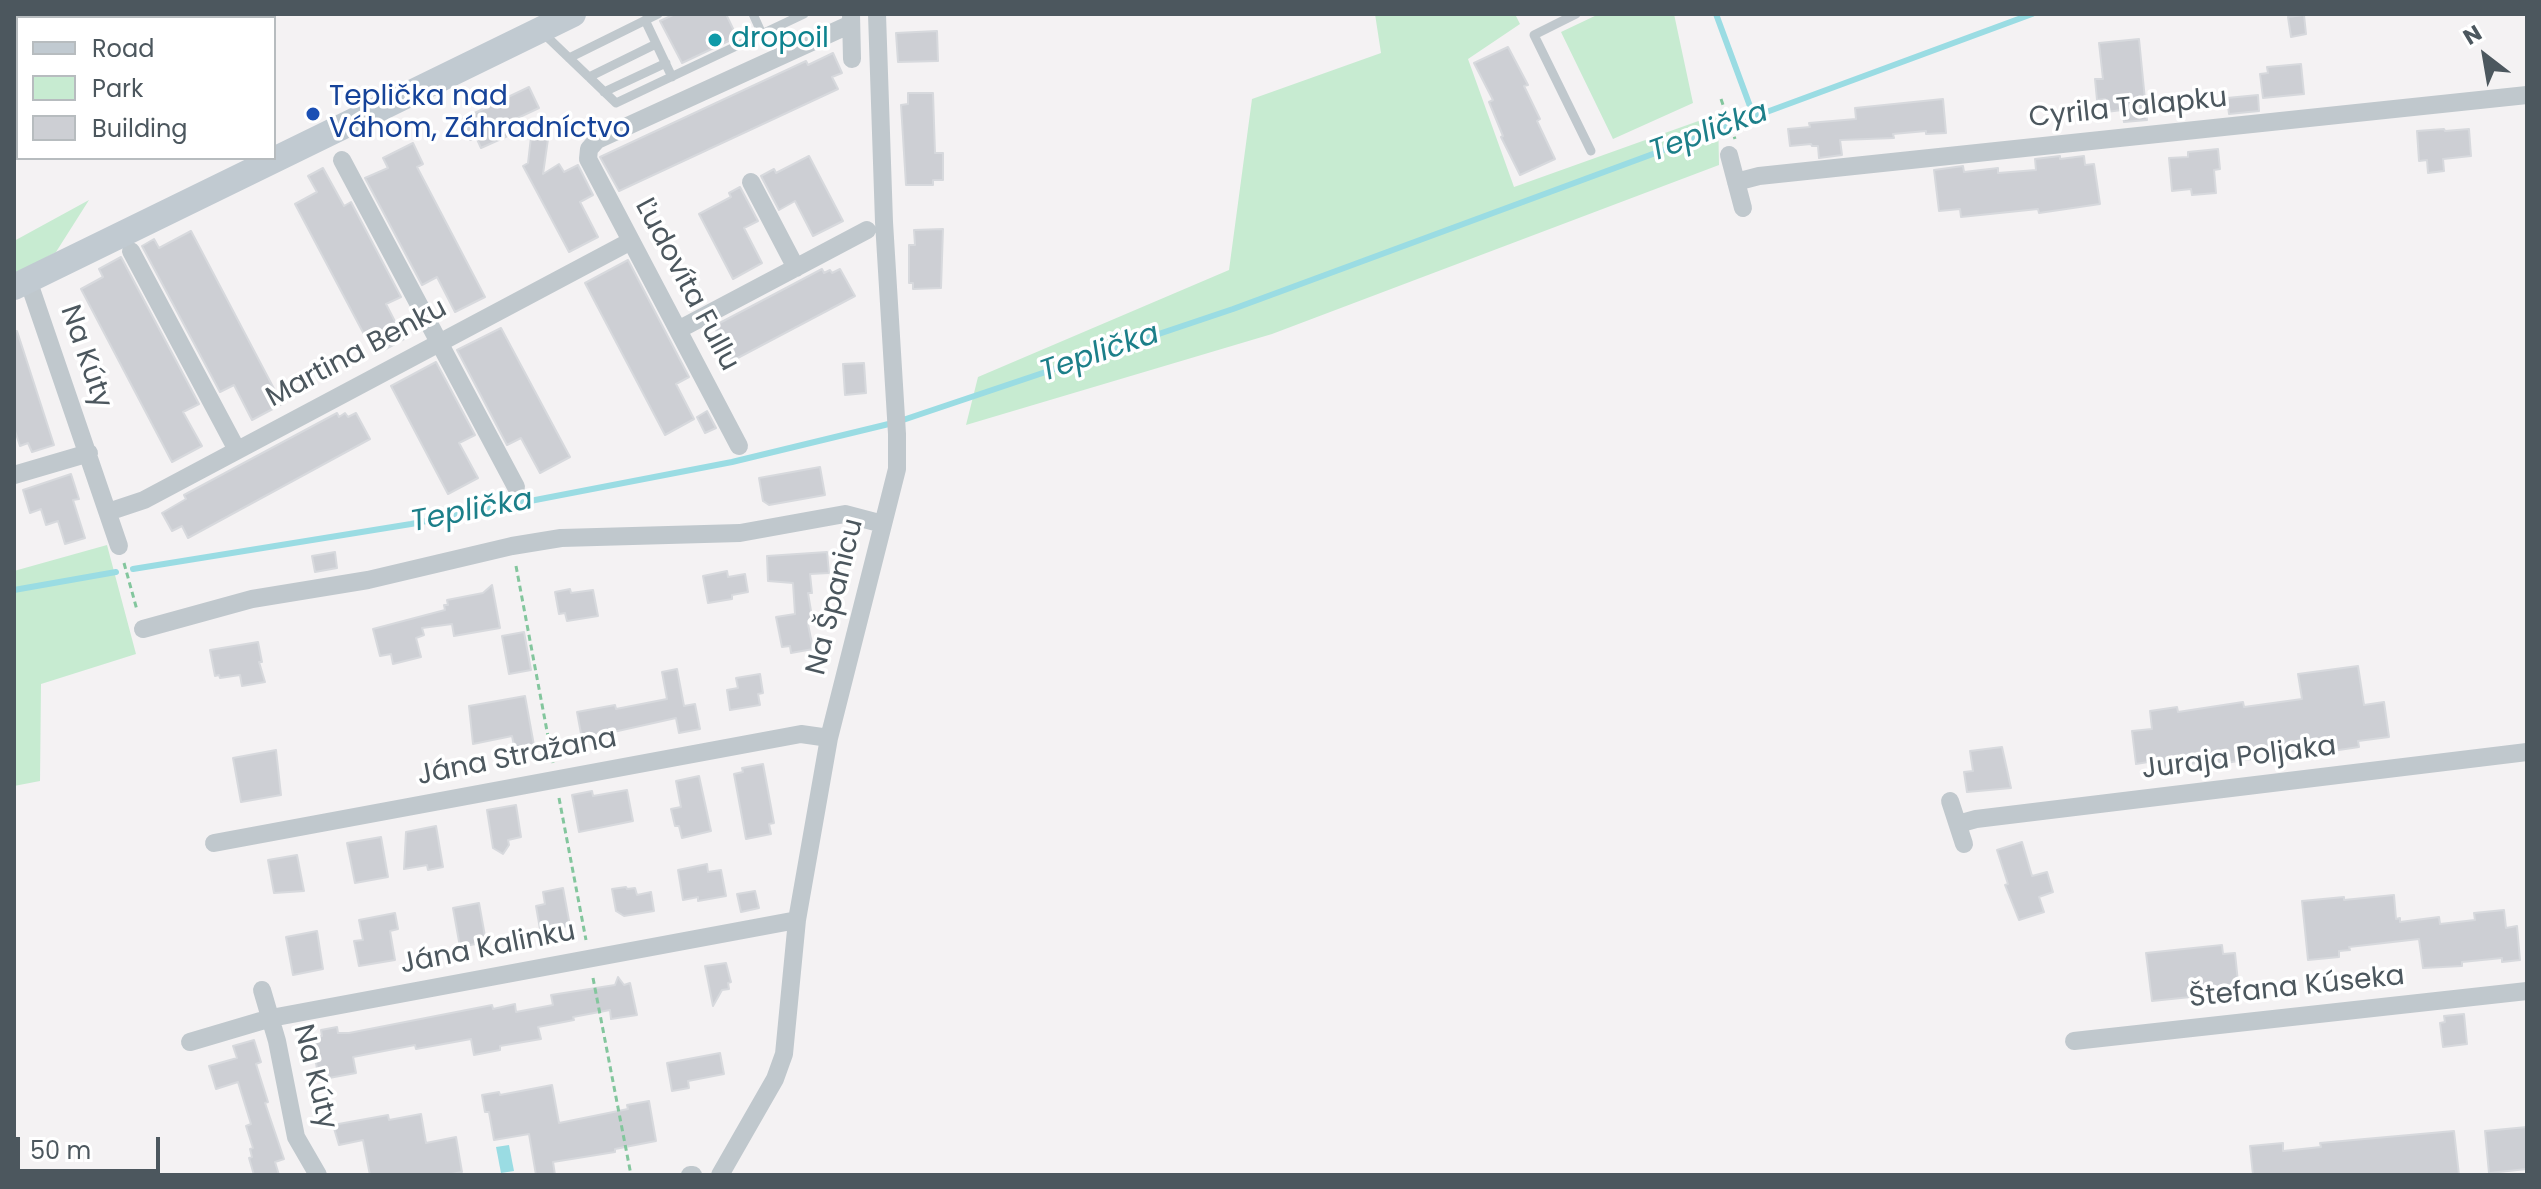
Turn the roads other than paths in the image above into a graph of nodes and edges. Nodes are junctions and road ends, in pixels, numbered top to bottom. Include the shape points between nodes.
1 (573, 14) edge
2 (658, 14) edge
3 (753, 14) edge
4 (804, 14) edge
5 (877, 14) edge
6 (1576, 14) edge
7 (851, 19) edge
8 (645, 20) junction
9 (540, 30) junction
10 (762, 34) junction
11 (656, 44) junction
12 (569, 58) junction
13 (852, 59) dead end
14 (666, 63) junction
15 (589, 77) junction
16 (672, 77) junction
17 (604, 92) junction
18 (2527, 95) edge
19 (1732, 147) road end
20 (1591, 151) dead end
21 (276, 159) edge
22 (274, 160) edge
23 (342, 160) dead end
24 (751, 182) dead end
25 (1736, 182) junction
26 (1743, 208) dead end
27 (867, 230) dead end
28 (631, 241) junction
29 (131, 251) dead end
30 (796, 268) junction
31 (21, 284) edge
32 (678, 330) junction
33 (438, 343) junction
34 (739, 446) dead end
35 (237, 450) junction
36 (89, 453) junction
37 (14, 475) edge
38 (516, 487) dead end
39 (108, 512) junction
40 (883, 524) junction
41 (119, 546) road end
42 (143, 629) road end
43 (829, 738) junction
44 (2527, 752) edge
45 (1950, 801) dead end
46 (1958, 824) junction
47 (214, 843) dead end
48 (1964, 844) dead end
49 (797, 920) junction
50 (262, 990) dead end
51 (2527, 991) edge
52 (271, 1018) junction
53 (2074, 1041) dead end
54 (190, 1042) dead end
55 (318, 1175) edge
56 (720, 1175) edge

1 - 9 main road
2 - 8 lane
3 - 10 lane
4 - 10 lane
5 - 40 street, Na Španicu via 897,425 897,469
6 - 20 lane via 1534,35
7 - 13 street
7 - 28 street, Ľudovíta Fullu via 597,140 588,159
8 - 11 lane
8 - 12 lane
9 - 12 lane
9 - 21 main road
10 - 16 lane
11 - 14 lane
11 - 15 lane
12 - 15 lane
14 - 16 lane
14 - 17 lane
15 - 17 lane
16 - 17 lane via 616,103
18 - 25 street, Cyrila Talapku
19 - 25 street
22 - 31 main road
23 - 33 street
24 - 30 street
25 - 26 street
27 - 30 street
28 - 32 street, Ľudovíta Fullu
28 - 33 street, Martina Benku
29 - 35 street
30 - 32 street
31 - 36 street, Na Kúty
32 - 34 street, Ľudovíta Fullu
33 - 35 street, Martina Benku
33 - 38 street
35 - 39 street, Martina Benku via 144,500
36 - 37 street, Na Kúty
36 - 39 street, Na Kúty
39 - 41 street, Na Kúty
40 - 42 street via 845,514 740,533 561,538 252,599
40 - 43 street, Na Španicu
43 - 47 street, Jána Stražana via 801,734
43 - 49 street, Na Španicu
44 - 46 street, Juraja Poljaka
45 - 46 street
46 - 48 street
49 - 52 street, Jána Kalinku
49 - 56 street, Na Španicu via 784,1054
50 - 52 street, Na Kúty
51 - 53 street, Štefana Kúseka
52 - 54 street, Jána Kalinku
52 - 55 street, Na Kúty via 296,1137

